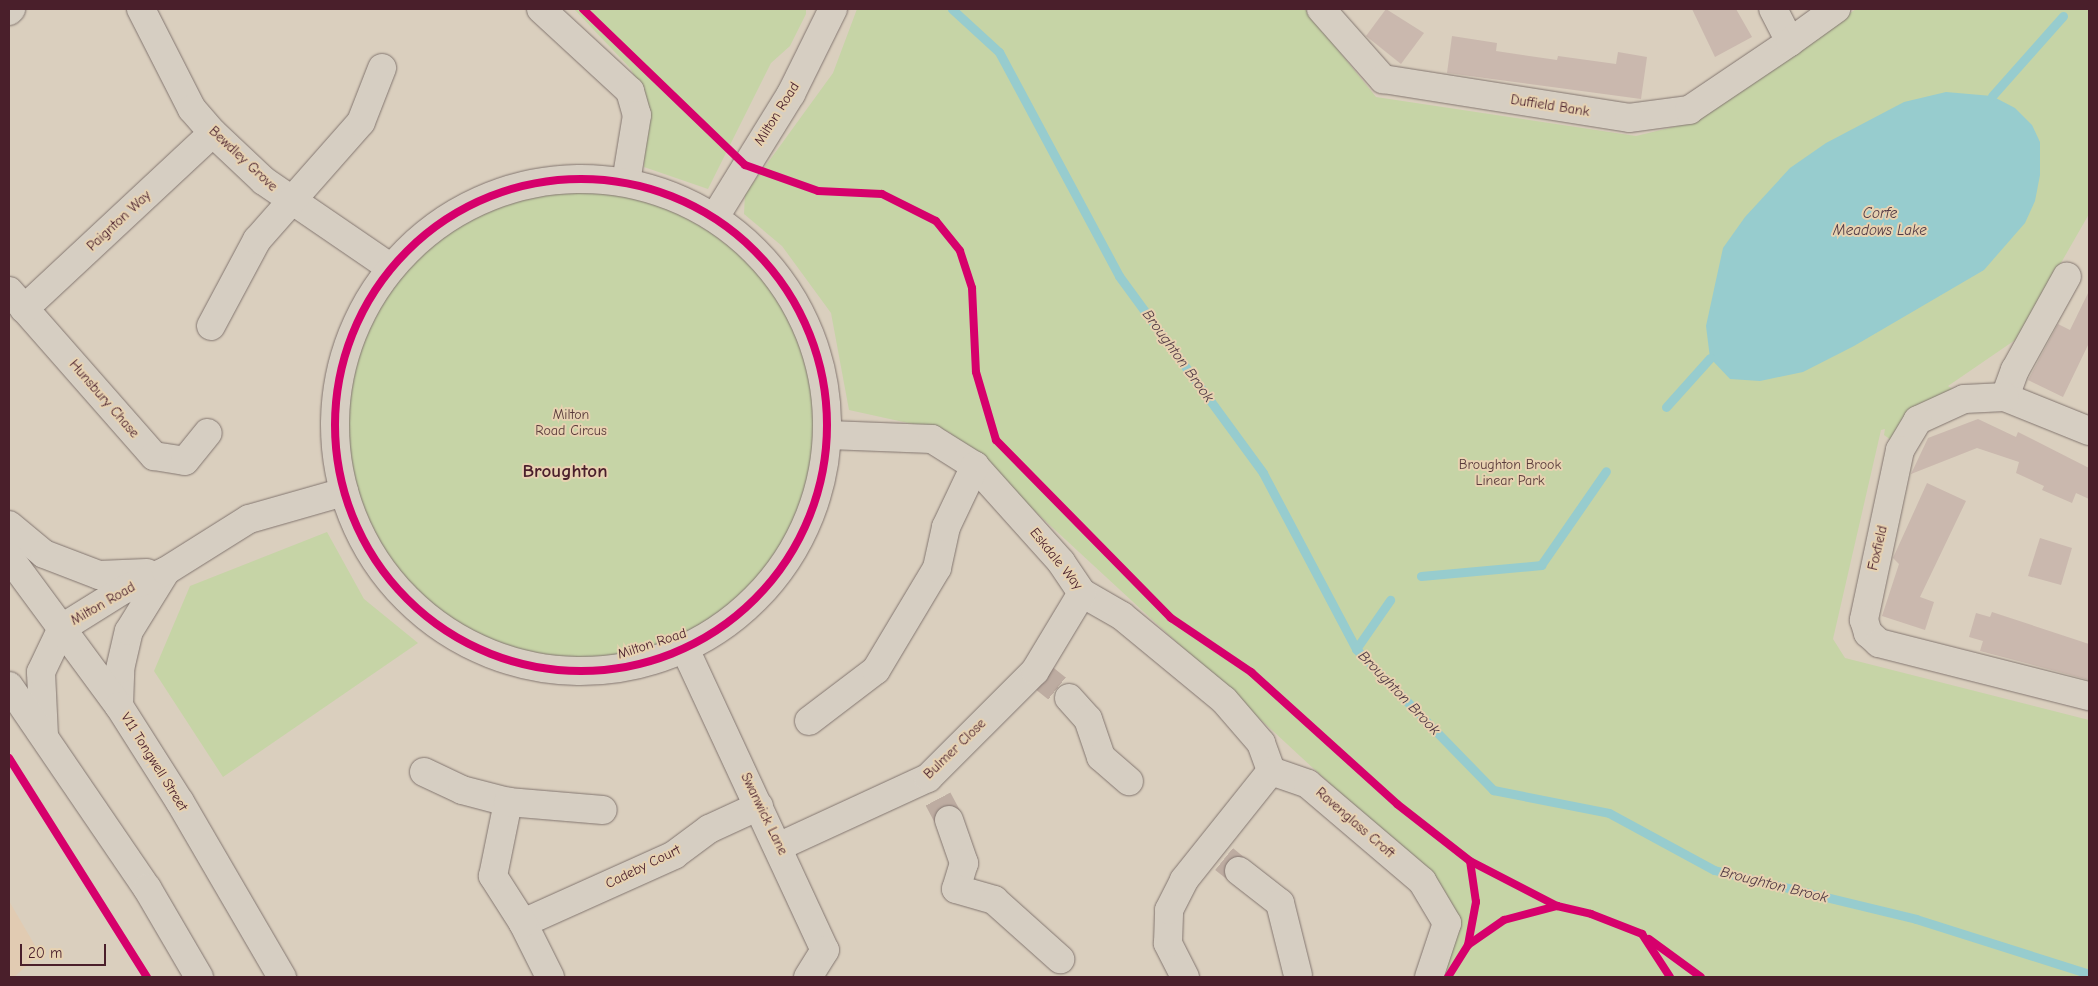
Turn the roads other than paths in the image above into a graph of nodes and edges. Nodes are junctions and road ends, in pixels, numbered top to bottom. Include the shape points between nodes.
1 (143, 9) edge
2 (541, 9) edge
3 (833, 9) edge
4 (1321, 9) edge
5 (1773, 9) edge
6 (1836, 9) edge
7 (1790, 42) junction
8 (382, 68) dead end
9 (213, 133) junction
10 (626, 182) junction
11 (290, 200) junction
12 (715, 217) junction
13 (391, 268) junction
14 (2067, 276) dead end
15 (17, 300) edge
16 (211, 326) dead end
17 (2005, 398) junction
18 (2089, 431) edge
19 (208, 433) dead end
20 (829, 435) junction
21 (975, 466) junction
22 (344, 492) junction
23 (9, 526) edge
24 (9, 557) edge
25 (166, 572) junction
26 (1082, 592) junction
27 (62, 628) junction
28 (685, 649) junction
29 (9, 686) edge
30 (2089, 696) edge
31 (1069, 698) tunnel mouth
32 (119, 706) junction
33 (809, 721) dead end
34 (44, 736) junction
35 (1271, 771) junction
36 (424, 772) dead end
37 (1129, 781) dead end
38 (938, 799) junction
39 (508, 802) junction
40 (760, 806) junction
41 (603, 810) dead end
42 (780, 846) junction
43 (1224, 859) junction
44 (523, 923) junction
45 (1060, 959) dead end
46 (1298, 974) dead end
47 (199, 977) edge
48 (282, 977) edge
49 (550, 977) edge
50 (808, 977) edge
51 (1185, 977) edge
52 (1429, 977) edge

1 - 9 main road, Bewdley Grove via 192,109
2 - 10 main road via 630,91 637,115
3 - 12 main road, Milton Road via 791,94
4 - 7 main road, Duffield Bank via 1383,79 1630,118 1689,110
5 - 7 main road
6 - 7 main road, Duffield Bank
8 - 11 main road via 360,122
9 - 11 main road, Bewdley Grove via 264,181
9 - 15 main road, Paignton Way
10 - 12 main road, Milton Road via 672,196
10 - 13 main road, Milton Road via 566,179 506,190 450,217 415,243
11 - 13 main road, Bewdley Grove
11 - 16 main road via 244,262
12 - 20 main road, Milton Road via 758,253 791,294 820,358
13 - 22 main road, Milton Road via 358,320 339,378 334,434
14 - 17 main road via 2015,370
15 - 19 main road, Hunsbury Chase via 154,456 184,460
17 - 18 main road, Foxfield
17 - 30 main road, Foxfield via 1964,399 1918,420 1900,450 1872,570 1866,626 1879,643
20 - 21 main road, Eskdale Way via 932,439
20 - 28 main road, Milton Road via 812,514 783,569 753,604 716,632
21 - 26 main road, Eskdale Way via 1061,562
21 - 33 main road via 946,528 937,568 876,670
22 - 25 main road, Milton Road via 248,519
22 - 28 main road, Milton Road via 369,551 396,588 439,626 491,655 543,669 616,670
23 - 25 main road via 44,554 99,575
24 - 27 main road, V11 Tongwell Street
25 - 27 main road, Milton Road via 123,590
25 - 32 main road, Milton Road via 129,631 120,668
26 - 35 main road, Eskdale Way via 1122,616 1224,700 1261,743
26 - 38 main road, Bulmer Close via 1035,671
27 - 32 main road, V11 Tongwell Street
27 - 34 main road, Milton Road via 41,672
28 - 40 main road, Swanwick Lane
29 - 34 main road
31 - 37 main road via 1088,719 1101,757
32 - 48 main road, V11 Tongwell Street via 180,802
34 - 47 main road via 146,888
35 - 43 main road
35 - 52 main road, Ravenglass Croft via 1308,784 1422,881 1447,923
36 - 39 main road via 462,790
38 - 42 main road, Bulmer Close
38 - 45 main road via 964,863 956,890 994,900
39 - 41 main road
39 - 44 main road via 493,876
40 - 42 main road, Swanwick Lane
40 - 44 main road, Cadeby Court via 709,829 674,855
42 - 50 main road, Swanwick Lane via 826,950
43 - 46 main road via 1280,903
43 - 51 main road via 1184,880 1169,910 1168,944
44 - 49 main road

